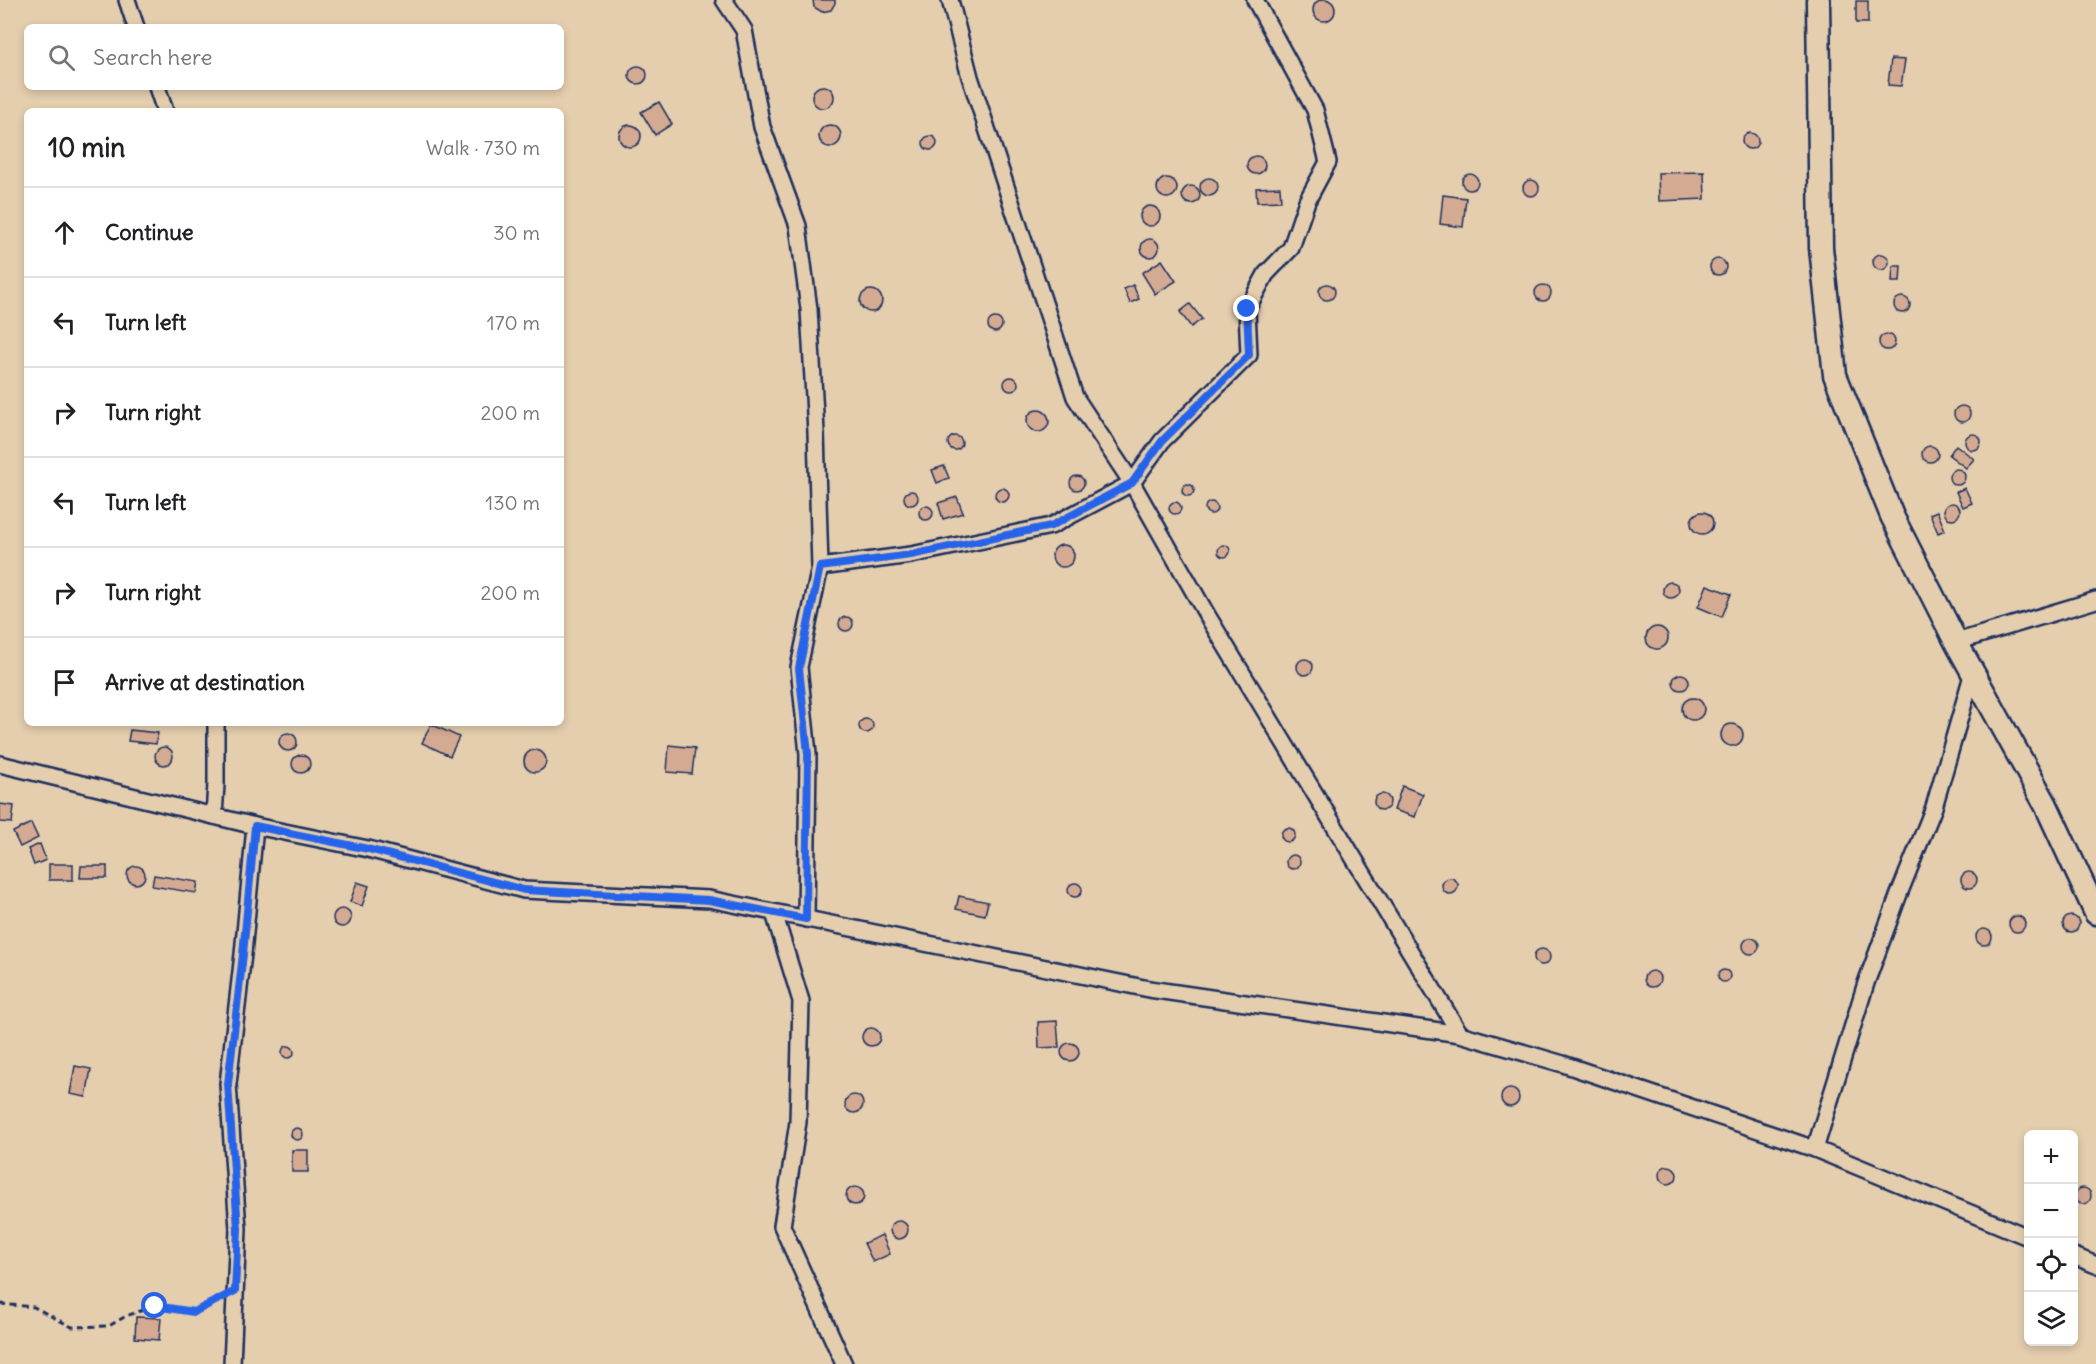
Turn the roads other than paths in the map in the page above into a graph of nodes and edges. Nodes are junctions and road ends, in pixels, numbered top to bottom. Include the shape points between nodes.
1 (127, 0) edge
2 (723, 0) edge
3 (950, 0) edge
4 (1254, 0) edge
5 (1818, 0) edge
6 (135, 24) edge
7 (158, 90) edge
8 (164, 108) edge
9 (1132, 483) junction
10 (820, 567) junction
11 (2096, 600) edge
12 (1956, 642) junction
13 (1973, 672) junction
14 (216, 726) edge
15 (0, 764) edge
16 (214, 816) junction
17 (255, 826) junction
18 (774, 913) junction
19 (2096, 914) edge
20 (806, 919) junction
21 (1460, 1034) junction
22 (1815, 1149) junction
23 (2024, 1235) edge
24 (2078, 1258) edge
25 (2096, 1265) edge
26 (232, 1364) edge
27 (844, 1364) edge

1 - 6 street
2 - 10 street via 744,30 762,128 798,226 809,309
3 - 9 street via 970,77 1075,397
4 - 9 street via 1315,110 1328,162 1307,201 1291,248 1266,274 1247,309 1249,355 1162,441
5 - 12 street via 1821,248 1835,375 1892,516
7 - 8 street
9 - 10 street via 1051,526 911,555
9 - 21 street via 1207,615
10 - 20 street via 799,668 808,754
11 - 12 street
12 - 13 street
13 - 19 street via 2046,805
13 - 22 street via 1934,807 1866,983
14 - 16 street
15 - 16 street
16 - 17 street
17 - 18 street via 368,849 524,890 709,900
17 - 26 street via 228,1084 238,1229
18 - 20 street
18 - 27 street via 801,1002 798,1122 782,1226
20 - 21 street via 1149,989
21 - 22 street via 1563,1064
22 - 23 street
24 - 25 street

